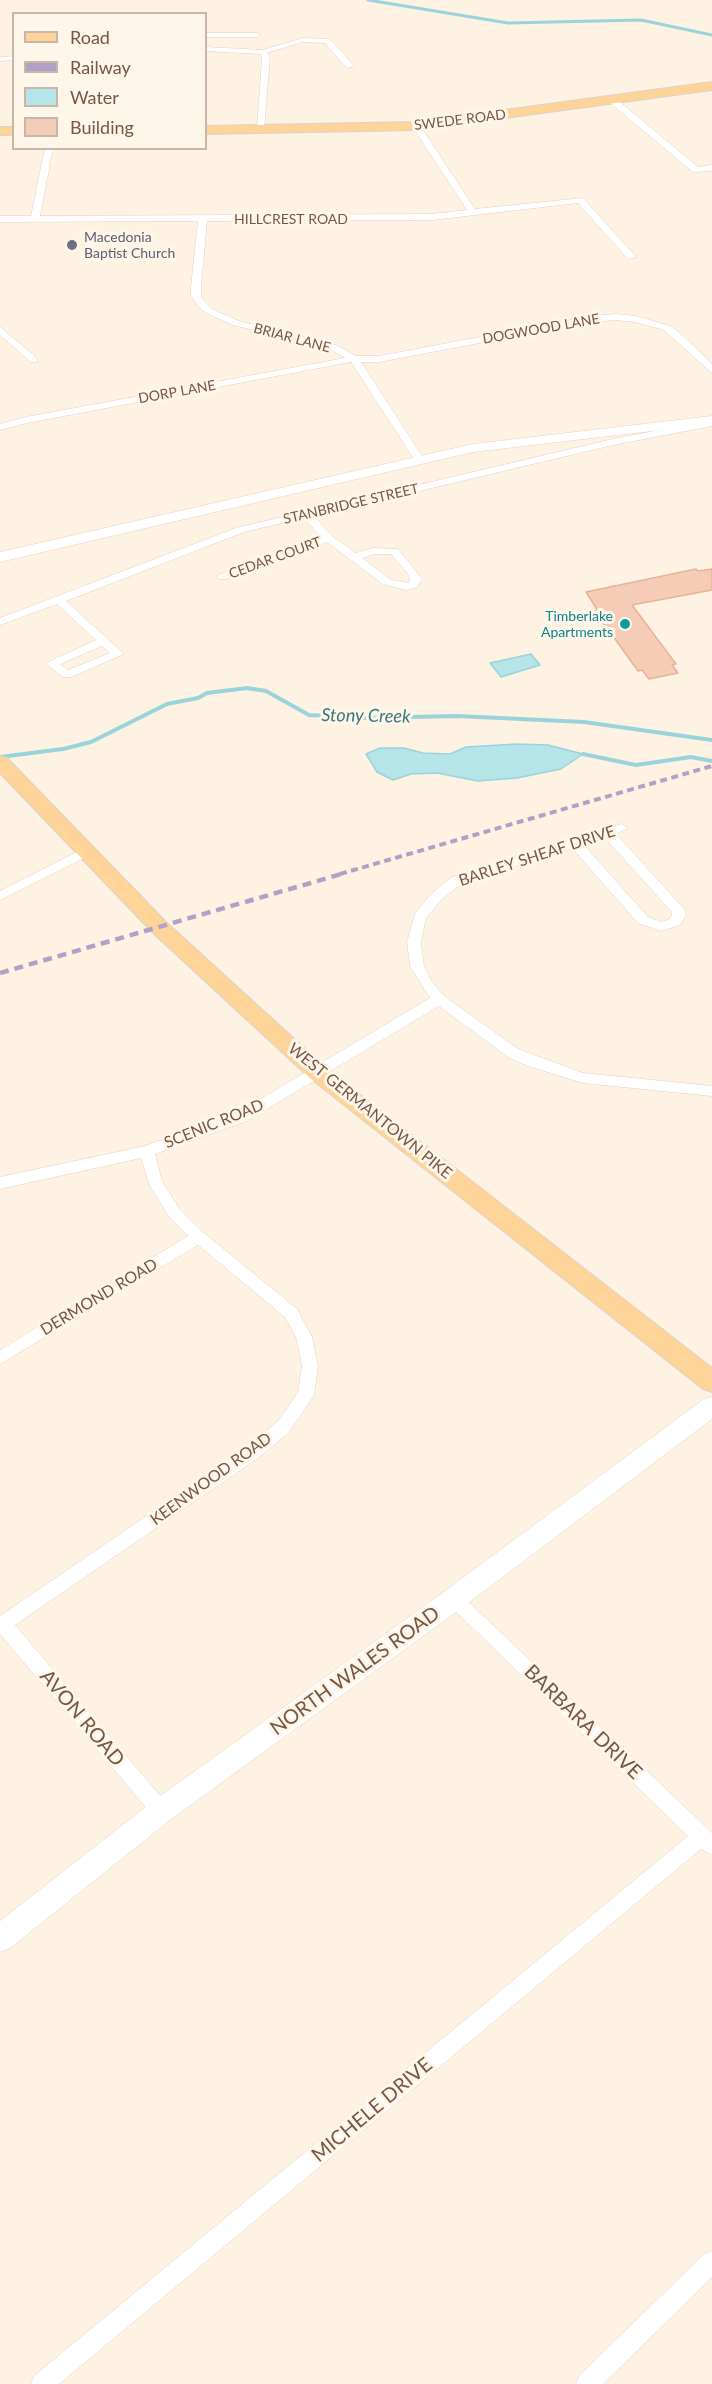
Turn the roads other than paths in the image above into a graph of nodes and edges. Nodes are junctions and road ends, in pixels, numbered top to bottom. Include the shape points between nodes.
1 (207, 35) edge
2 (257, 35) dead end
3 (207, 49) edge
4 (262, 52) junction
5 (350, 66) dead end
6 (712, 86) edge
7 (612, 100) junction
8 (416, 126) junction
9 (260, 129) junction
10 (207, 130) edge
11 (49, 150) edge
12 (712, 168) edge
13 (472, 211) junction
14 (0, 219) edge
15 (35, 219) junction
16 (203, 219) junction
17 (631, 257) dead end
18 (0, 330) edge
19 (354, 359) junction
20 (34, 360) dead end
21 (712, 370) edge
22 (712, 421) edge
23 (0, 427) edge
24 (419, 459) junction
25 (306, 514) junction
26 (328, 538) junction
27 (2, 554) edge
28 (356, 557) junction
29 (222, 577) dead end
30 (58, 599) junction
31 (0, 622) edge
32 (103, 641) junction
33 (5, 768) edge
34 (622, 828) dead end
35 (608, 833) junction
36 (575, 843) junction
37 (85, 852) junction
38 (0, 896) edge
39 (439, 999) junction
40 (318, 1073) junction
41 (712, 1091) edge
42 (147, 1151) junction
43 (0, 1183) edge
44 (199, 1237) junction
45 (0, 1358) edge
46 (712, 1382) edge
47 (712, 1406) edge
48 (454, 1599) junction
49 (2, 1625) edge
50 (161, 1811) junction
51 (707, 1841) edge
52 (0, 1938) edge
53 (712, 2262) edge
54 (42, 2384) edge
55 (587, 2384) edge

1 - 2 street
3 - 4 street
4 - 5 street via 303,40 327,41
4 - 9 street via 266,57
6 - 7 main road, SWEDE ROAD
7 - 8 main road, SWEDE ROAD
7 - 12 street via 696,170
8 - 9 main road, SWEDE ROAD
8 - 13 street
9 - 10 main road, SWEDE ROAD
11 - 15 street
13 - 16 street, HILLCREST ROAD via 432,218
13 - 17 street, HILLCREST ROAD via 580,200
14 - 15 street, HILLCREST ROAD
15 - 16 street, HILLCREST ROAD
16 - 19 street, BRIAR LANE via 196,287 201,304 236,323 323,344
18 - 20 street
19 - 21 street, DOGWOOD LANE via 379,359 616,317 667,328
19 - 23 street, DORP LANE
19 - 24 street
22 - 24 street, STANBRIDGE STREET via 531,440
22 - 25 street, STANBRIDGE STREET
24 - 27 street, STANBRIDGE STREET
25 - 26 street
25 - 30 street, STANBRIDGE STREET via 240,530
26 - 28 street
26 - 29 street, CEDAR COURT
28 - 28 street via 396,586 413,585 416,579 394,551 373,551
30 - 31 street, STANBRIDGE STREET
30 - 32 street
32 - 32 street via 118,654 67,675 52,663
33 - 37 main road, WEST GERMANTOWN PIKE
34 - 35 street, BARLEY SHEAF DRIVE
35 - 36 street, BARLEY SHEAF DRIVE
35 - 36 street via 677,909 675,922 661,927 643,920
36 - 39 street, BARLEY SHEAF DRIVE via 469,875 445,889 424,909 415,936 417,966
37 - 38 street
37 - 40 main road, WEST GERMANTOWN PIKE via 159,927
39 - 40 street, SCENIC ROAD
39 - 41 street, BARLEY SHEAF DRIVE via 513,1053 551,1070 583,1078
40 - 42 street, SCENIC ROAD via 242,1117
40 - 46 main road, WEST GERMANTOWN PIKE
42 - 43 street, SCENIC ROAD
42 - 44 street, KEENWOOD ROAD via 155,1182 173,1211
44 - 45 street, DERMOND ROAD
44 - 49 street, KEENWOOD ROAD via 291,1313 304,1337 310,1366 306,1395 283,1427 252,1453
47 - 48 street, NORTH WALES ROAD
48 - 50 street, NORTH WALES ROAD
48 - 51 street, BARBARA DRIVE
49 - 50 street, AVON ROAD
50 - 52 street, NORTH WALES ROAD
51 - 54 street, MICHELE DRIVE
53 - 55 street

